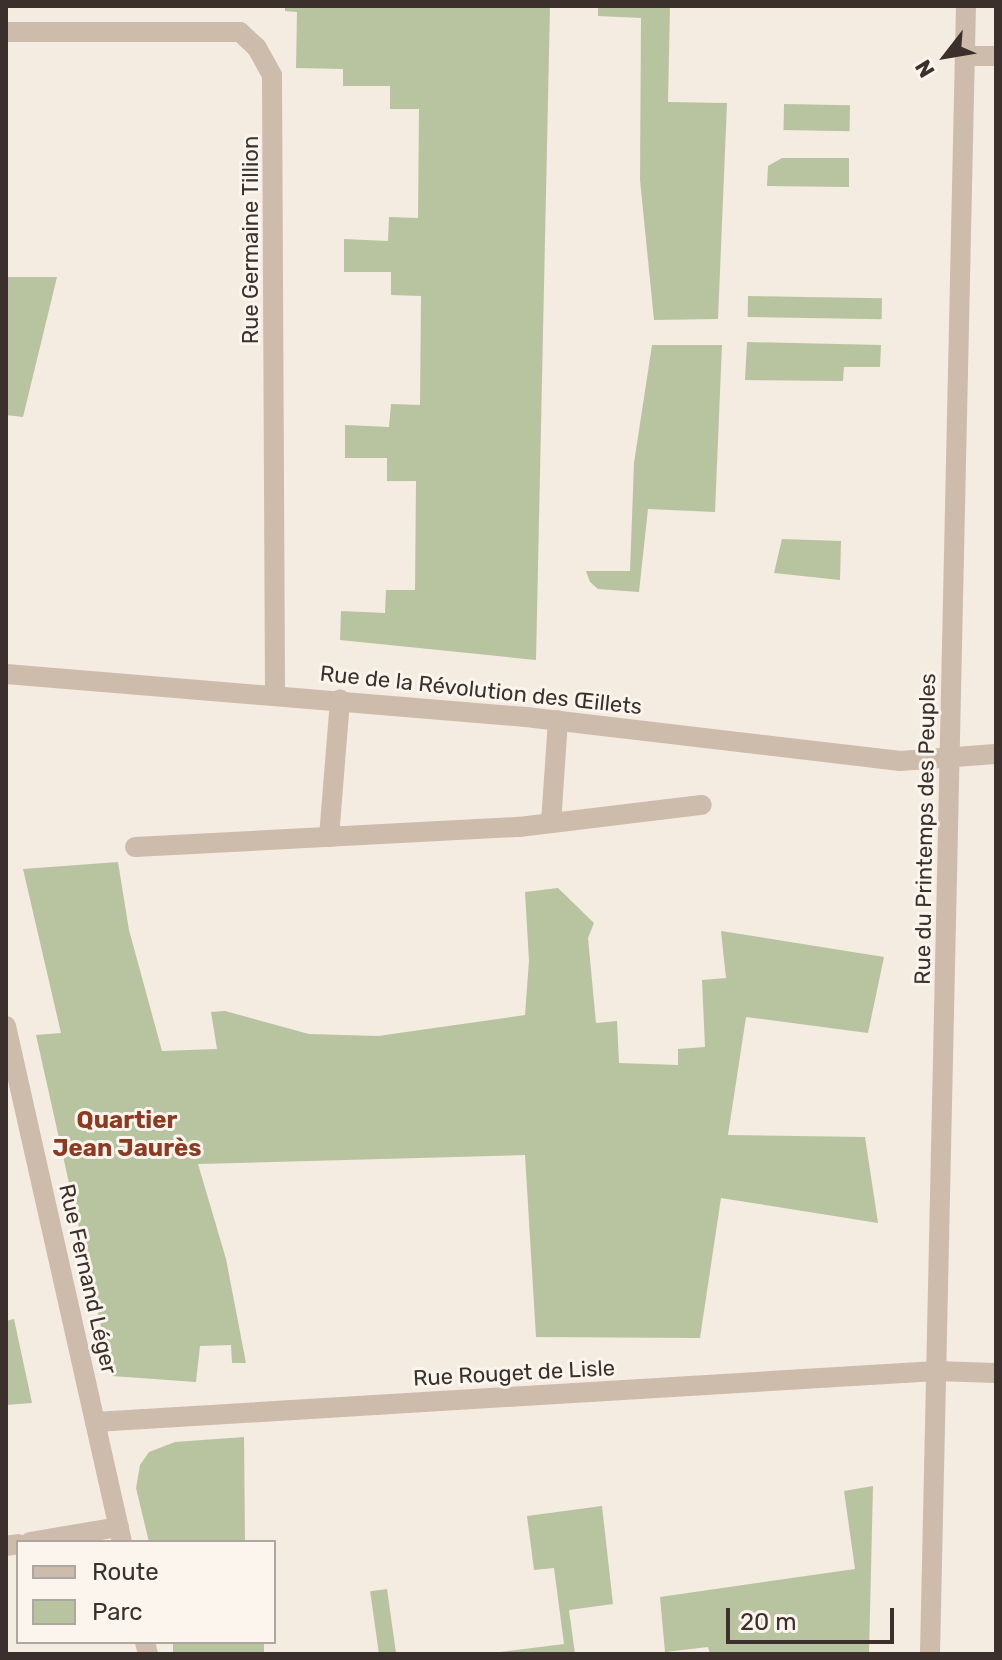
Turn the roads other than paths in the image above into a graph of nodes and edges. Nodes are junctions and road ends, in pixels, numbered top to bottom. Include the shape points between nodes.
1 (966, 6) edge
2 (6, 32) edge
3 (966, 56) junction
4 (996, 56) edge
5 (6, 674) edge
6 (275, 693) junction
7 (340, 699) junction
8 (558, 720) junction
9 (996, 754) edge
10 (950, 755) junction
11 (702, 805) dead end
12 (551, 823) junction
13 (329, 837) junction
14 (135, 847) dead end
15 (6, 1026) edge
16 (936, 1371) junction
17 (996, 1373) edge
18 (95, 1422) junction
19 (121, 1534) edge
20 (53, 1540) edge
21 (930, 1654) edge

1 - 3 street, Rue du Printemps des Peuples
2 - 6 street, Rue Germaine Tillion via 240,32 257,48 272,75
3 - 4 street
3 - 10 street, Rue du Printemps des Peuples
5 - 6 street, Rue de la Révolution des Œillets
6 - 7 street, Rue de la Révolution des Œillets
7 - 8 street, Rue de la Révolution des Œillets
7 - 13 street
8 - 10 street, Rue de la Révolution des Œillets via 900,761
8 - 12 street
9 - 10 street, Rue de la Révolution des Œillets
10 - 16 street, Rue du Printemps des Peuples
11 - 12 street
12 - 13 street
13 - 14 street
15 - 18 street, Rue Fernand Léger
16 - 17 street, Rue Rouget de Lisle
16 - 18 street, Rue Rouget de Lisle
16 - 21 street, Rue du Printemps des Peuples
18 - 19 street, Rue Fernand Léger
19 - 20 street

